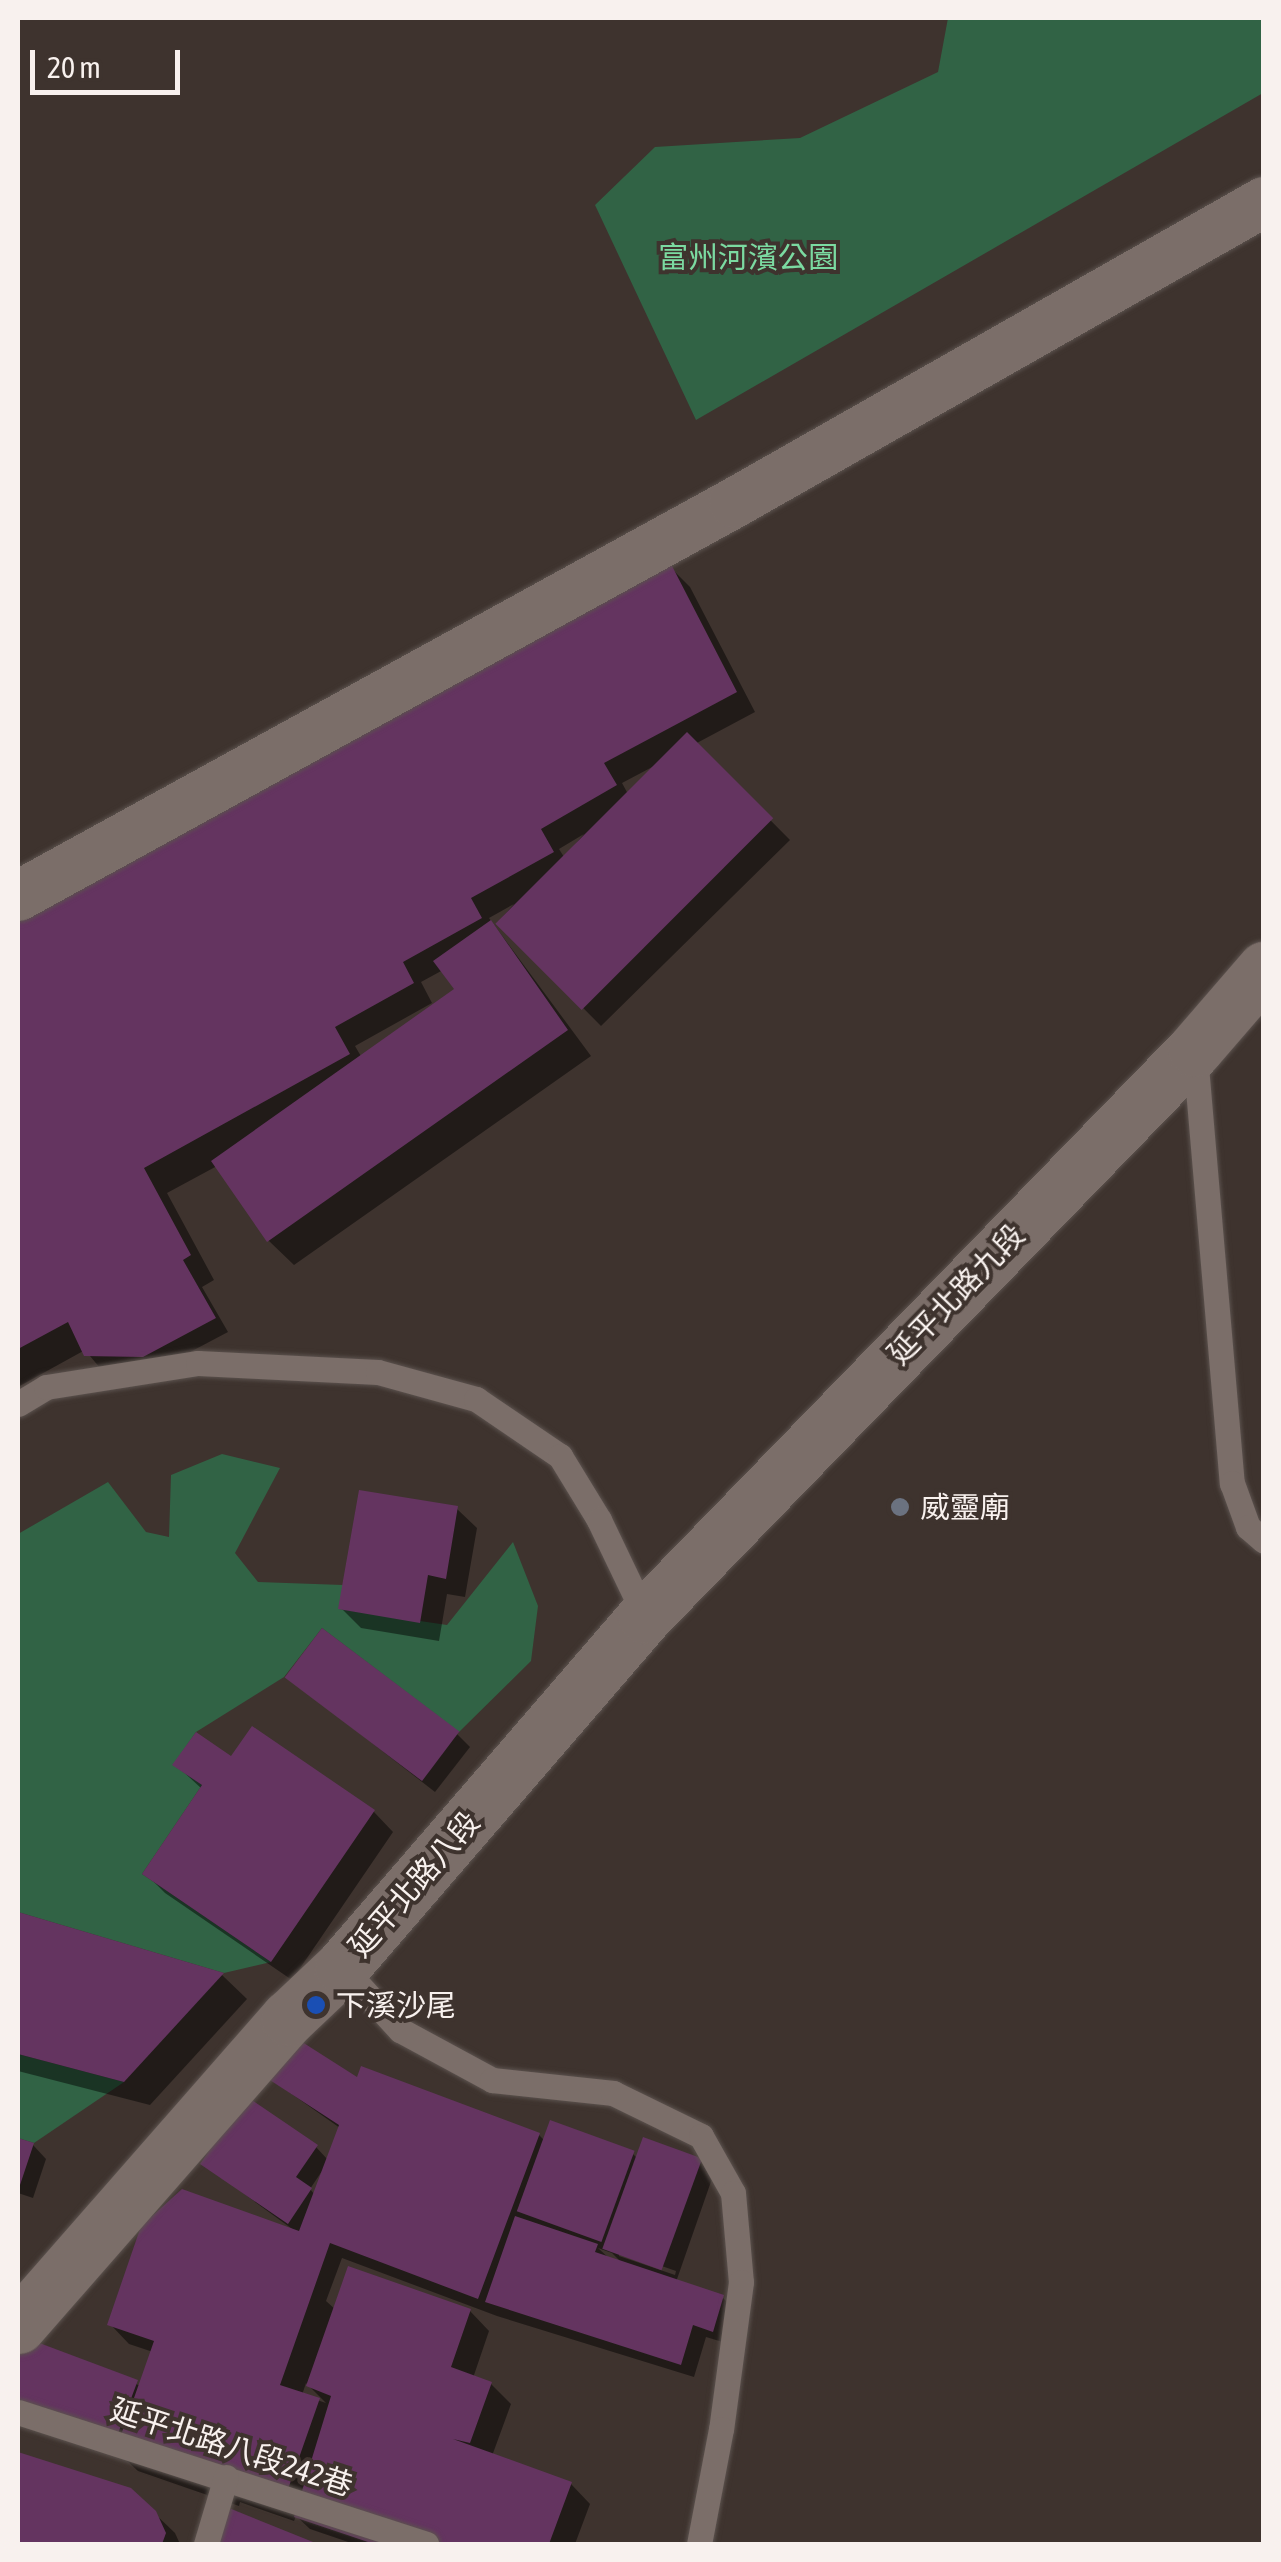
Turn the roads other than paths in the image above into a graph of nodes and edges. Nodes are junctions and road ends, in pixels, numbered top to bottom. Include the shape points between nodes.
1 (1264, 202) edge
2 (18, 896) edge
3 (1264, 970) edge
4 (1195, 1049) junction
5 (18, 1404) edge
6 (1264, 1541) edge
7 (645, 1616) junction
8 (342, 1968) junction
9 (18, 2326) edge
10 (18, 2412) edge
11 (226, 2477) junction
12 (206, 2544) edge
13 (426, 2544) edge
14 (698, 2544) edge

1 - 2 street via 734,504
3 - 4 street, 延平北路九段
4 - 6 lane via 1232,1483 1248,1527
4 - 7 street, 延平北路九段
5 - 7 lane via 46,1387 198,1362 378,1372 476,1400 560,1456 600,1520
7 - 8 street, 延平北路八段
8 - 9 street, 延平北路八段 via 288,2018
8 - 14 lane via 400,2030 492,2080 613,2094 701,2136 733,2194 740,2282
10 - 11 lane, 延平北路八段242巷
11 - 12 lane
11 - 13 lane, 延平北路八段242巷

